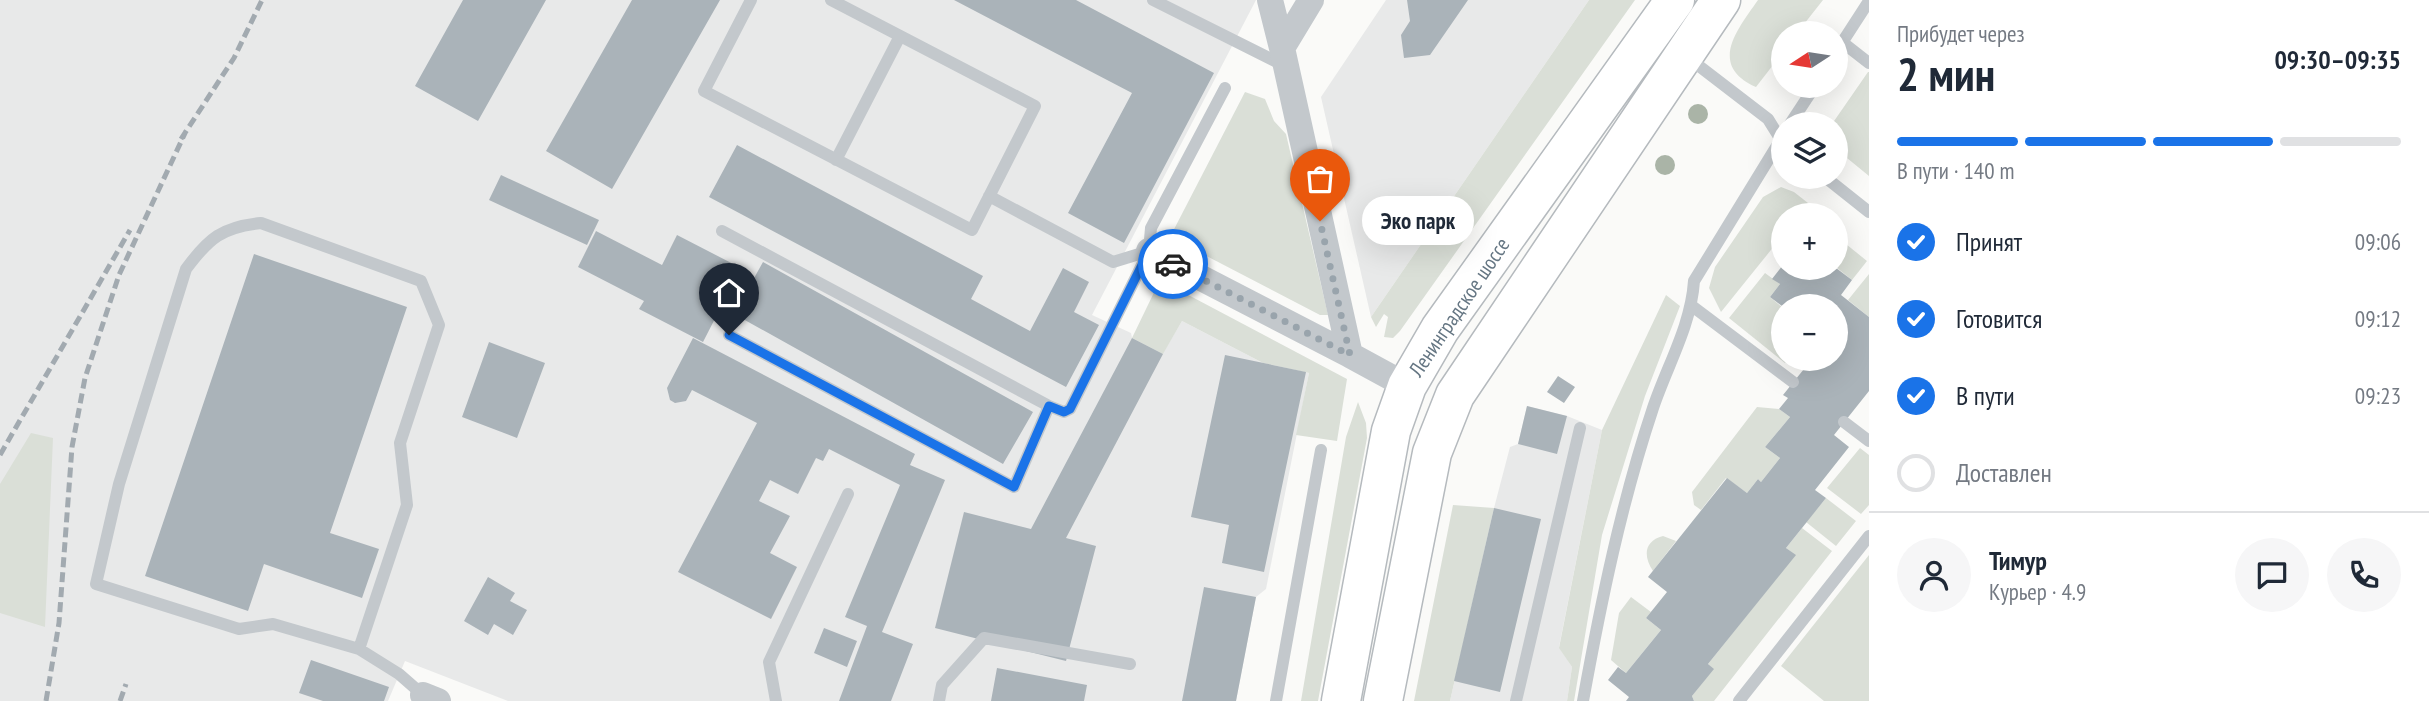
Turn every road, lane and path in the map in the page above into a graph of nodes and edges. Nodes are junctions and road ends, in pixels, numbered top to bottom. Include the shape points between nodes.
1 (751, 0) edge
2 (831, 0) edge
3 (1153, 0) edge
4 (1270, 0) edge
5 (1311, 0) edge
6 (1675, 0) edge
7 (1721, 0) edge
8 (1869, 1) edge
9 (1848, 33) edge
10 (900, 36) junction
11 (1848, 52) edge
12 (1683, 54) junction
13 (1284, 57) junction
14 (1869, 63) edge
15 (1225, 88) dead end
16 (1771, 124) edge
17 (1771, 158) edge
18 (836, 159) junction
19 (1840, 189) edge
20 (989, 196) junction
21 (1869, 212) edge
22 (722, 232) dead end
23 (1149, 251) junction
24 (1692, 306) junction
25 (729, 335) dead end
26 (1350, 355) junction
27 (1793, 382) dead end
28 (1407, 386) junction
29 (1049, 406) junction
30 (1844, 422) dead end
31 (1580, 428) dead end
32 (1869, 441) edge
33 (1321, 450) dead end
34 (848, 494) dead end
35 (1869, 536) edge
36 (359, 649) junction
37 (1130, 664) dead end
38 (426, 699) edge
39 (776, 701) edge
40 (939, 701) edge
41 (1276, 701) edge
42 (1341, 701) edge
43 (1383, 701) edge
44 (1516, 701) edge
45 (1583, 701) edge
46 (1739, 701) edge

1 - 18 lane via 704,91
2 - 10 lane
3 - 13 lane
4 - 13 street
5 - 13 street
6 - 28 main road, Ленинградское шоссе via 1440,329
7 - 12 main road, Ленинградское шоссе
8 - 9 lane
10 - 18 lane
10 - 20 lane via 1035,106
11 - 14 lane
12 - 16 lane
12 - 43 main road, Ленинградское шоссе via 1455,395 1432,453
13 - 26 street
15 - 23 lane via 1150,228
17 - 24 lane via 1694,281
18 - 20 lane via 972,230
19 - 21 lane
20 - 23 lane via 1113,262
22 - 29 lane
23 - 26 street
23 - 29 lane via 1070,409 1064,412
24 - 27 lane
24 - 45 lane via 1653,408 1623,510 1605,577
25 - 29 lane via 1014,487
26 - 28 street
28 - 42 main road, Ленинградское шоссе via 1391,431
30 - 32 lane
31 - 44 lane
33 - 41 lane
34 - 39 lane via 769,662
35 - 46 lane
36 - 36 lane via 273,624 239,629 96,584 119,484 186,269 205,243 234,226 261,223 421,281 439,325 400,443 407,505
36 - 38 lane via 399,674
37 - 40 lane via 984,638 942,685

